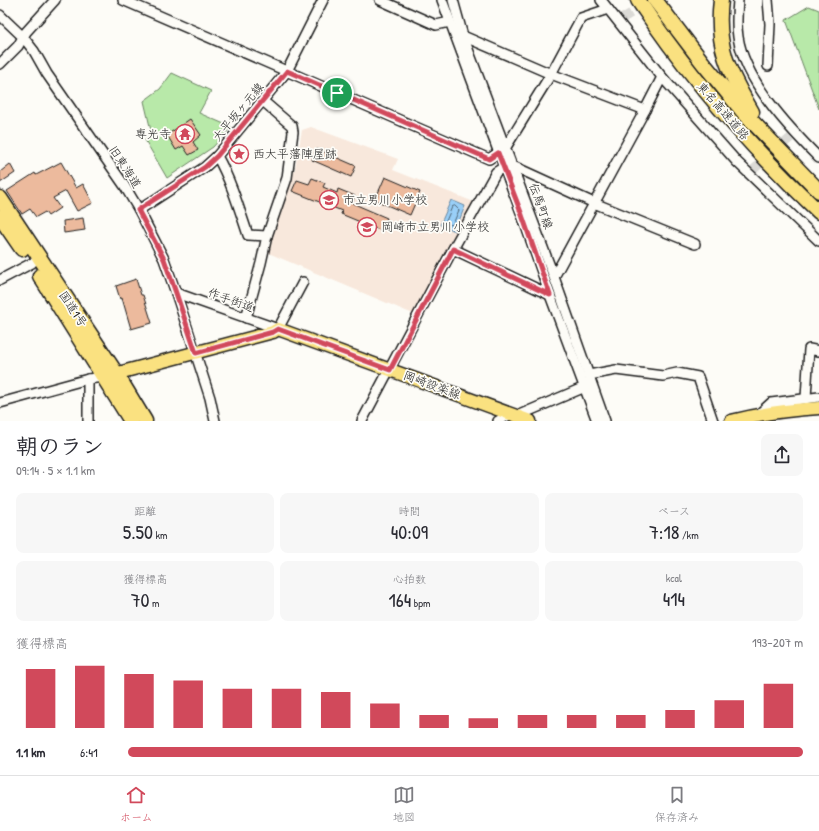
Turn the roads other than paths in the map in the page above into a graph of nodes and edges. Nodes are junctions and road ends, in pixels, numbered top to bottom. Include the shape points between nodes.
1 (55, 0) edge
2 (123, 0) edge
3 (323, 0) edge
4 (380, 0) edge
5 (442, 0) edge
6 (453, 0) edge
7 (601, 0) edge
8 (627, 0) edge
9 (638, 0) edge
10 (655, 0) edge
11 (721, 0) edge
12 (738, 0) edge
13 (768, 0) edge
14 (608, 9) junction
15 (0, 15) edge
16 (450, 22) junction
17 (464, 36) junction
18 (23, 37) junction
19 (0, 64) edge
20 (768, 66) dead end
21 (287, 71) junction
22 (551, 74) junction
23 (662, 76) junction
24 (706, 93) junction
25 (263, 101) junction
26 (645, 110) junction
27 (502, 150) junction
28 (217, 156) junction
29 (819, 158) edge
30 (508, 166) junction
31 (797, 169) junction
32 (819, 191) edge
33 (0, 198) edge
34 (594, 203) junction
35 (138, 210) junction
36 (819, 212) edge
37 (0, 217) edge
38 (267, 236) junction
39 (819, 241) edge
40 (695, 244) dead end
41 (453, 249) junction
42 (32, 263) junction
43 (554, 277) junction
44 (0, 280) edge
45 (303, 282) dead end
46 (176, 293) junction
47 (550, 295) junction
48 (246, 318) junction
49 (278, 329) junction
50 (819, 351) edge
51 (196, 353) junction
52 (390, 370) junction
53 (110, 375) junction
54 (589, 375) junction
55 (88, 379) junction
56 (585, 387) junction
57 (819, 397) edge
58 (806, 398) junction
59 (0, 403) edge
60 (819, 408) edge
61 (760, 414) junction
62 (514, 415) junction
63 (88, 421) edge
64 (131, 421) edge
65 (145, 421) edge
66 (215, 421) edge
67 (362, 421) edge
68 (498, 421) edge
69 (530, 421) edge
70 (597, 421) edge
71 (605, 421) edge
72 (713, 421) edge
73 (731, 421) edge

1 - 18 street
2 - 21 street
3 - 21 street, 大平坂ヶ元線
4 - 16 street via 436,25
5 - 16 street, 伝馬町線
6 - 17 street, 伝馬町線
7 - 14 street
8 - 24 highway via 666,51
9 - 24 highway, 東名高速道路
10 - 31 highway, 東名高速道路 via 745,114
11 - 31 highway via 720,37 731,76 752,112
12 - 29 street via 738,37 748,67 762,92 795,134
13 - 20 street
14 - 22 street via 581,18
14 - 23 street via 621,20
15 - 18 street, 旧東海道
16 - 27 street, 伝馬町線
17 - 22 street
17 - 27 street, 伝馬町線
18 - 19 street via 18,46
18 - 35 street, 旧東海道
21 - 25 street, 大平坂ヶ元線
21 - 27 street via 489,159
22 - 26 street
22 - 27 street
23 - 26 street
23 - 39 street
24 - 36 highway, 東名高速道路 via 770,165
25 - 28 street, 大平坂ヶ元線
25 - 38 street via 292,126 293,132 287,178
26 - 34 street
27 - 30 street, 伝馬町線
28 - 35 street, 大平坂ヶ元線 via 205,167
28 - 38 street via 233,190 248,235
30 - 34 street
30 - 41 street via 496,172
30 - 43 street, 伝馬町線
30 - 47 street, 伝馬町線
31 - 32 highway, 東名高速道路
33 - 53 highway, 国道1号
34 - 40 street
34 - 43 street
35 - 46 street, 旧東海道 via 164,259
37 - 42 highway, 国道1号
38 - 48 street
41 - 47 street
41 - 52 street
42 - 44 street
42 - 53 highway, 国道1号
43 - 54 street, 伝馬町線
45 - 49 street
46 - 48 street, 作手街道
46 - 51 street, 旧東海道
47 - 56 street
48 - 49 street, 作手街道
49 - 51 main road
49 - 52 main road, 岡崎設楽線
50 - 58 street via 809,349
51 - 53 main road
51 - 66 street, 旧東海道
52 - 62 main road, 岡崎設楽線
52 - 67 street
53 - 55 street
53 - 64 highway, 国道1号
53 - 65 highway, 国道1号
54 - 71 street, 伝馬町線
54 - 72 street via 616,370 663,376 677,373 698,377
55 - 59 street
55 - 63 street
56 - 62 street
56 - 70 street
57 - 58 street
58 - 61 street via 771,403
60 - 61 main road
61 - 73 main road
62 - 68 street
62 - 69 main road, 岡崎設楽線

